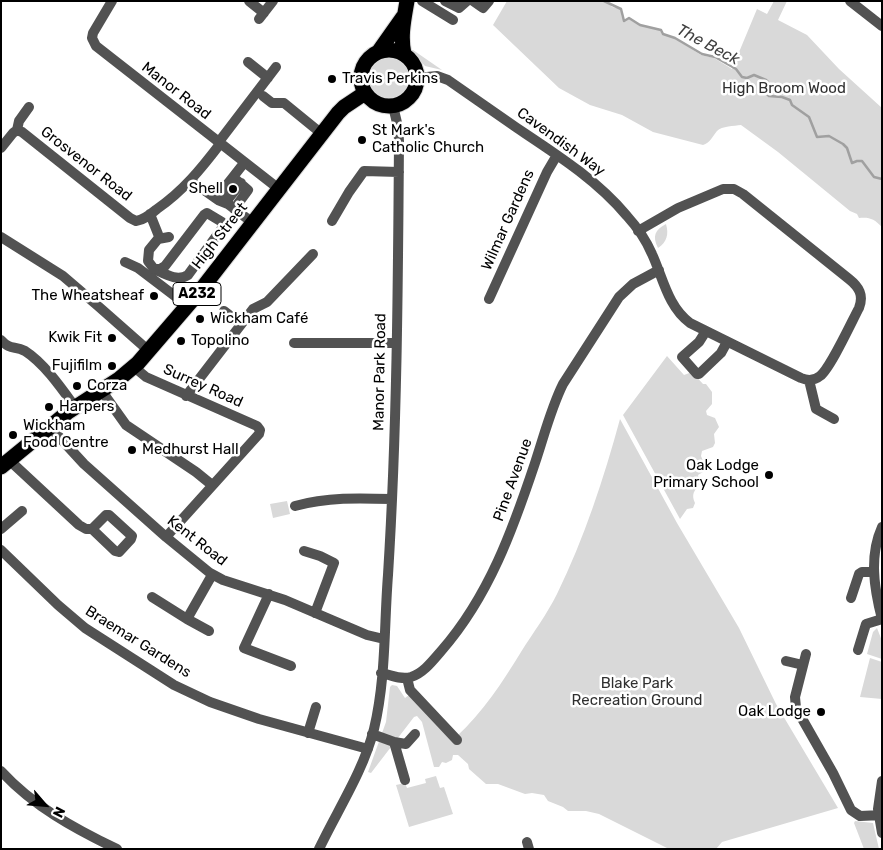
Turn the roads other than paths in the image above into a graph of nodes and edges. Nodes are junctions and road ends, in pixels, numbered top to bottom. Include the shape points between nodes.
1 (112, 1) edge
2 (249, 1) edge
3 (274, 1) edge
4 (422, 1) edge
5 (445, 1) edge
6 (467, 1) edge
7 (473, 1) edge
8 (489, 1) edge
9 (850, 1) edge
10 (406, 9) edge
11 (452, 20) dead end
12 (882, 26) edge
13 (379, 51) junction
14 (404, 54) junction
15 (248, 62) dead end
16 (276, 67) dead end
17 (268, 78) junction
18 (417, 78) junction
19 (364, 94) junction
20 (264, 96) dead end
21 (393, 106) junction
22 (28, 107) dead end
23 (17, 130) junction
24 (322, 134) junction
25 (219, 143) junction
26 (1, 148) edge
27 (557, 155) junction
28 (244, 163) junction
29 (399, 172) junction
30 (237, 180) junction
31 (191, 181) junction
32 (279, 189) junction
33 (228, 205) junction
34 (150, 214) junction
35 (332, 220) dead end
36 (253, 223) junction
37 (638, 231) junction
38 (158, 234) dead end
39 (1, 237) edge
40 (169, 237) dead end
41 (313, 254) dead end
42 (125, 262) dead end
43 (154, 269) junction
44 (659, 270) junction
45 (489, 299) dead end
46 (188, 306) junction
47 (224, 311) dead end
48 (241, 324) junction
49 (706, 331) junction
50 (1, 340) edge
51 (727, 342) junction
52 (294, 343) dead end
53 (396, 343) junction
54 (5, 351) edge
55 (148, 351) junction
56 (134, 368) junction
57 (809, 380) junction
58 (101, 390) junction
59 (186, 396) junction
60 (75, 408) junction
61 (834, 419) dead end
62 (50, 427) junction
63 (5, 463) edge
64 (212, 485) junction
65 (392, 499) junction
66 (296, 506) dead end
67 (22, 511) dead end
68 (882, 526) edge
69 (1, 529) edge
70 (92, 529) dead end
71 (166, 537) junction
72 (1, 550) edge
73 (304, 551) dead end
74 (878, 555) edge
75 (874, 572) junction
76 (212, 575) junction
77 (269, 594) junction
78 (152, 597) dead end
79 (851, 598) dead end
80 (315, 612) junction
81 (881, 614) edge
82 (187, 619) junction
83 (209, 631) dead end
84 (384, 639) junction
85 (858, 650) dead end
86 (806, 654) dead end
87 (786, 661) dead end
88 (803, 665) junction
89 (291, 666) dead end
90 (381, 673) junction
91 (406, 678) junction
92 (316, 707) dead end
93 (308, 733) junction
94 (372, 734) junction
95 (415, 734) dead end
96 (457, 740) dead end
97 (394, 742) junction
98 (368, 748) junction
99 (1, 771) edge
100 (405, 780) dead end
101 (882, 781) edge
102 (880, 815) edge
103 (882, 833) edge
104 (117, 849) edge
105 (319, 849) edge

1 - 25 street, Manor Road via 93,33 96,46
2 - 3 street via 262,16
4 - 11 street
5 - 6 street via 459,8
7 - 8 street via 483,8
9 - 12 street
10 - 13 highway
10 - 14 highway via 402,40
13 - 14 highway via 393,50
13 - 19 highway via 363,68
14 - 18 highway via 414,65
15 - 17 street
16 - 17 street
17 - 25 street
18 - 21 highway via 409,97
18 - 27 street, Cavendish Way via 437,76 448,80
19 - 21 highway via 378,104
19 - 24 highway, High Street / A232 via 344,107
20 - 24 street via 272,103 284,103
21 - 29 street, Manor Park Road via 399,134
22 - 23 street
23 - 26 street, Grosvenor Road
23 - 34 street, Grosvenor Road via 130,218 140,220
24 - 32 highway, High Street / A232
25 - 28 street, Manor Road
25 - 31 street
27 - 37 street, Cavendish Way via 611,199
27 - 45 street, Wilmar Gardens
28 - 30 street
28 - 32 street, Manor Road
29 - 35 street via 364,171
29 - 53 street, Manor Park Road
30 - 33 street via 221,192
30 - 33 street via 248,190
31 - 33 street
31 - 34 street
32 - 36 highway, High Street / A232
33 - 36 street
34 - 38 street
36 - 46 highway, High Street / A232
37 - 44 street, Cavendish Way
37 - 57 street via 688,203 734,189 856,284 861,293 858,308 826,369 818,378
39 - 55 street via 63,276
40 - 43 street, bridge via 158,238 149,250 148,261
41 - 48 street
42 - 46 street via 138,268
43 - 43 street via 165,266 204,215 210,214 223,224 188,275 176,278
44 - 49 street, Cavendish Way via 676,310 690,323
44 - 91 street, Pine Avenue via 633,284 619,297 565,381 515,520 485,588 464,623 438,654 422,671
46 - 55 highway, High Street / A232
47 - 48 street
48 - 59 street
49 - 51 street, Cavendish Way
49 - 51 street via 679,360 697,374 721,353
50 - 54 street
51 - 57 street, Cavendish Way
52 - 53 street
53 - 65 street, Manor Park Road
54 - 60 street via 22,350 37,362
55 - 56 highway, High Street / A232
56 - 58 highway, High Street / A232
56 - 59 street, Surrey Road
57 - 61 street via 816,409
58 - 60 highway, High Street / A232
58 - 64 street via 126,425
59 - 64 street, Surrey Road via 260,430
60 - 62 highway, High Street / A232
62 - 63 highway, High Street / A232
62 - 71 street, Kent Road via 84,464
63 - 70 street via 79,525
64 - 71 street
65 - 66 street via 334,498
65 - 84 street, Manor Park Road
67 - 69 street
68 - 74 street via 877,538
71 - 76 street, Kent Road
72 - 93 street, Braemar Gardens via 75,620 160,677 228,709
73 - 80 street via 334,563
74 - 75 street
75 - 79 street via 859,574
75 - 81 street
76 - 77 street, Kent Road
76 - 82 street
77 - 80 street, Kent Road
77 - 89 street via 244,648
78 - 82 street
80 - 84 street, Kent Road
81 - 85 street via 866,624
82 - 83 street
84 - 90 street, Manor Park Road
86 - 88 street
87 - 88 street
88 - 102 street via 795,697 796,708 851,810 860,816
90 - 91 street
90 - 94 street, Manor Park Road
91 - 96 street via 410,690
92 - 93 street
93 - 98 street, Braemar Gardens
94 - 97 street
94 - 98 street, Manor Park Road
95 - 97 street via 406,744
97 - 100 street
98 - 105 street, Manor Park Road
99 - 104 street via 50,812
101 - 102 street via 878,797
102 - 103 street

